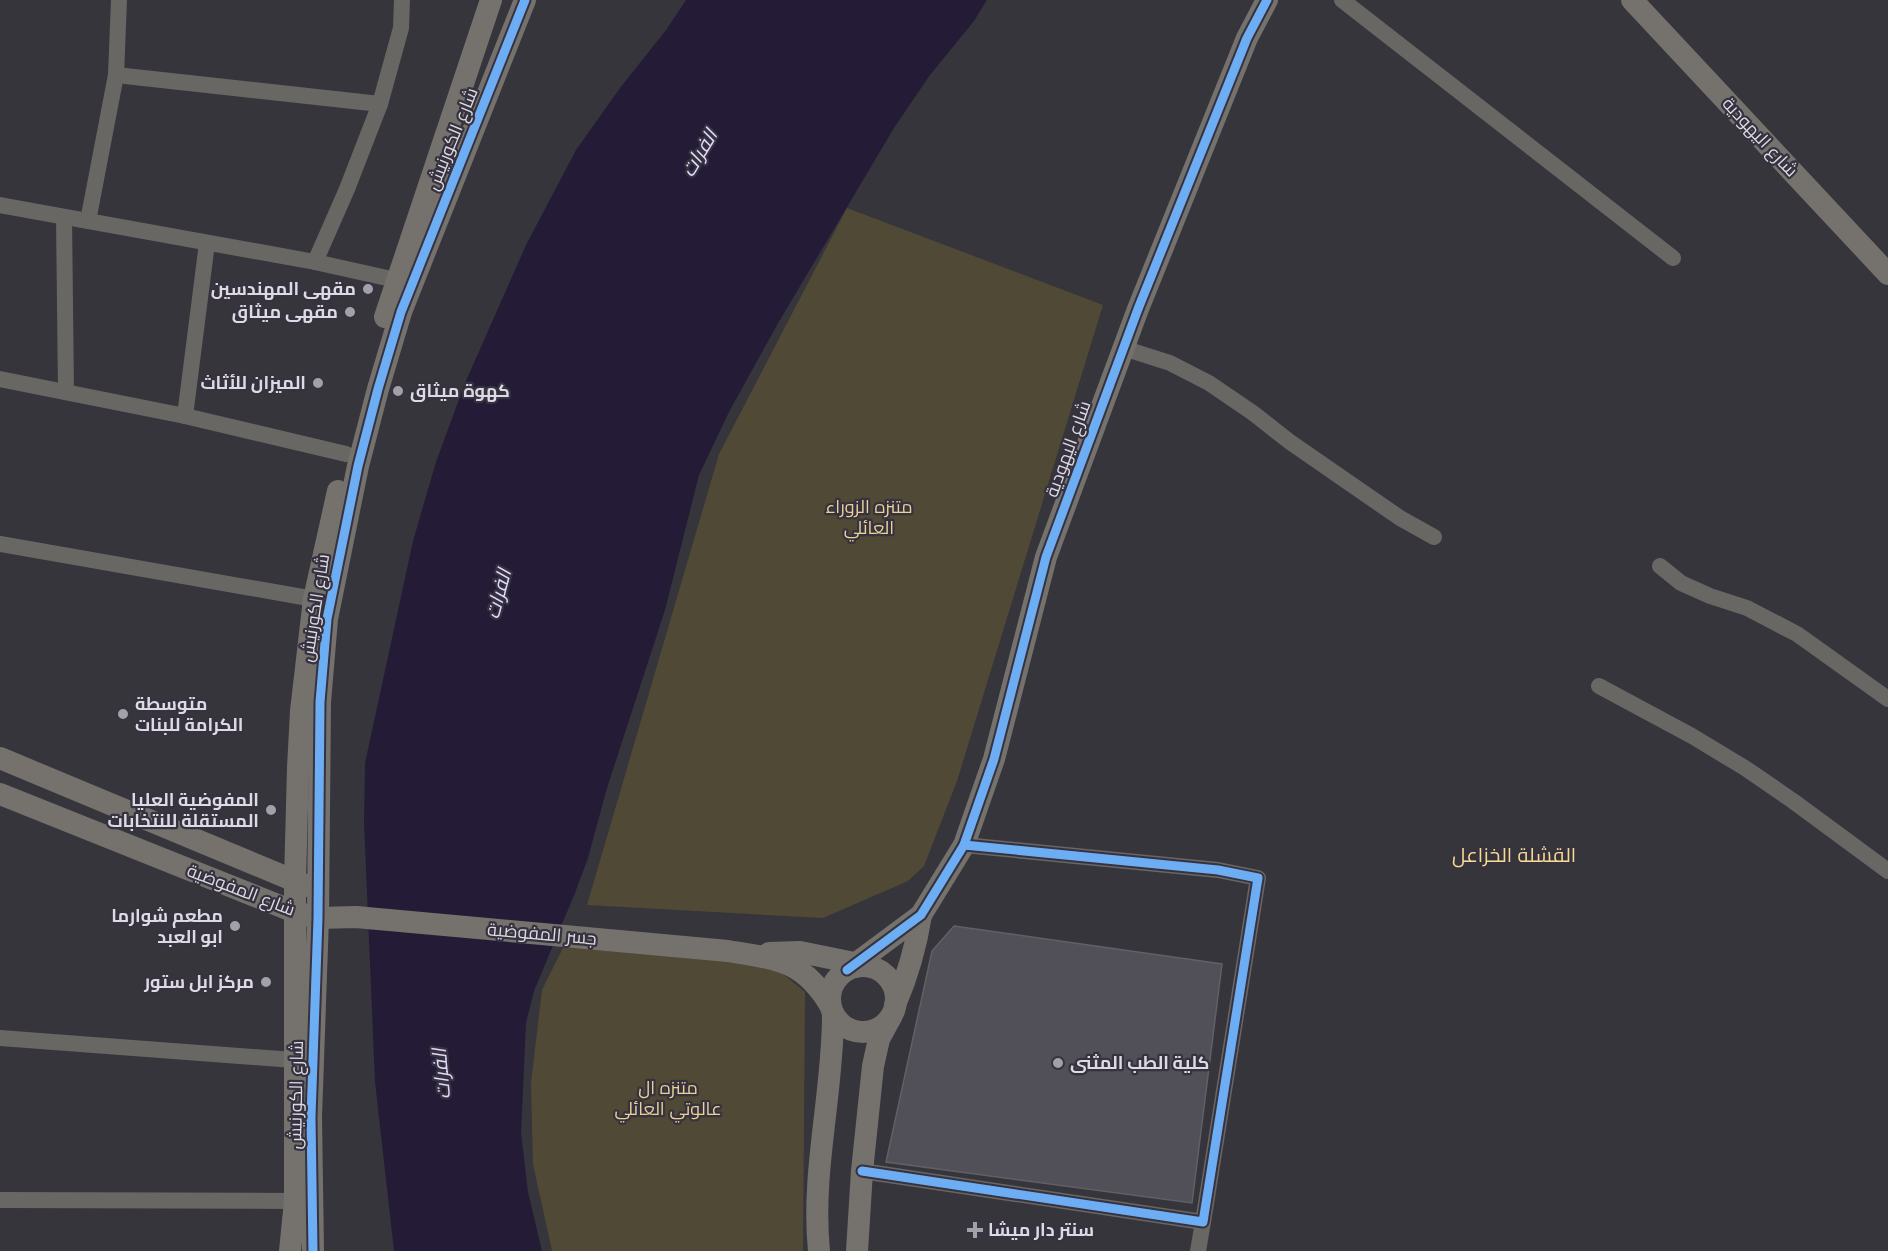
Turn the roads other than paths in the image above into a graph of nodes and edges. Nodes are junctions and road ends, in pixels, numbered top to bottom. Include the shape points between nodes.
1 (119, 0) edge
2 (402, 0) edge
3 (491, 0) edge
4 (525, 0) edge
5 (1267, 0) edge
6 (1342, 0) edge
7 (1632, 0) edge
8 (116, 75) junction
9 (380, 104) junction
10 (445, 136) junction
11 (468, 144) junction
12 (0, 205) edge
13 (64, 217) junction
14 (88, 221) junction
15 (207, 243) junction
16 (1673, 258) dead end
17 (315, 262) junction
18 (1888, 274) edge
19 (396, 280) junction
20 (1123, 348) junction
21 (0, 379) edge
22 (66, 392) junction
23 (185, 416) junction
24 (346, 454) junction
25 (1434, 537) dead end
26 (0, 544) edge
27 (1660, 566) dead end
28 (314, 599) junction
29 (1599, 686) dead end
30 (1888, 699) edge
31 (0, 758) edge
32 (0, 794) edge
33 (964, 845) junction
34 (1888, 871) edge
35 (295, 881) junction
36 (318, 892) junction
37 (295, 912) junction
38 (921, 915) junction
39 (357, 917) junction
40 (318, 918) junction
41 (753, 955) junction
42 (857, 966) junction
43 (832, 1010) junction
44 (893, 1012) junction
45 (0, 1038) edge
46 (294, 1060) junction
47 (862, 1171) junction
48 (0, 1200) edge
49 (295, 1201) junction
50 (1203, 1222) junction
51 (312, 1247) edge
52 (285, 1250) edge
53 (819, 1251) edge
54 (857, 1251) edge
55 (1198, 1251) edge

1 - 8 street
2 - 9 street via 401,28
3 - 10 street, شارع الكورنيش
4 - 11 street, شارع الكورنيش
5 - 20 street, شارع اليهودية via 1247,38
6 - 16 street
7 - 18 street, شارع اليهودية
8 - 9 street
8 - 14 street
9 - 17 street
10 - 11 street
10 - 19 street, شارع الكورنيش
11 - 36 street, شارع الكورنيش via 401,312 378,388 341,544 322,675
12 - 13 street
13 - 14 street
13 - 22 street
14 - 15 street
15 - 17 street
15 - 23 street
17 - 19 street
19 - 24 street, شارع الكورنيش
20 - 25 street via 1170,363 1209,383 1400,518
20 - 33 street, شارع اليهودية via 1046,557 994,759
21 - 22 street
22 - 23 street
23 - 24 street
24 - 28 street, شارع الكورنيش
26 - 28 street
27 - 30 street via 1681,583 1747,608 1797,634
28 - 35 street, شارع الكورنيش via 301,711
29 - 34 street via 1745,768
31 - 35 street, شارع المفوضية
32 - 37 street, شارع المفوضية
33 - 38 street, شارع اليهودية
33 - 50 street via 1218,870 1258,878
35 - 36 street, شارع المفوضية
35 - 37 street, شارع الكورنيش
36 - 39 street, شارع المفوضية
36 - 40 street, شارع الكورنيش
37 - 40 street, شارع المفوضية
37 - 46 street, شارع الكورنيش
38 - 42 street
38 - 44 street via 916,946
39 - 40 street, شارع المفوضية
39 - 41 street, جسر المفوضية
40 - 51 street, شارع الكورنيش via 311,1117
41 - 42 street via 800,952
41 - 43 street via 783,961 797,969 816,985
42 - 43 street via 832,985
42 - 44 street via 878,969 886,976 896,996
43 - 44 street via 840,1024 861,1032 883,1026
43 - 53 street
44 - 47 street via 875,1053
45 - 46 street
46 - 49 street, شارع الكورنيش
47 - 50 street
47 - 54 street
48 - 49 street
49 - 52 street, شارع الكورنيش
50 - 55 street
51 - 52 street

